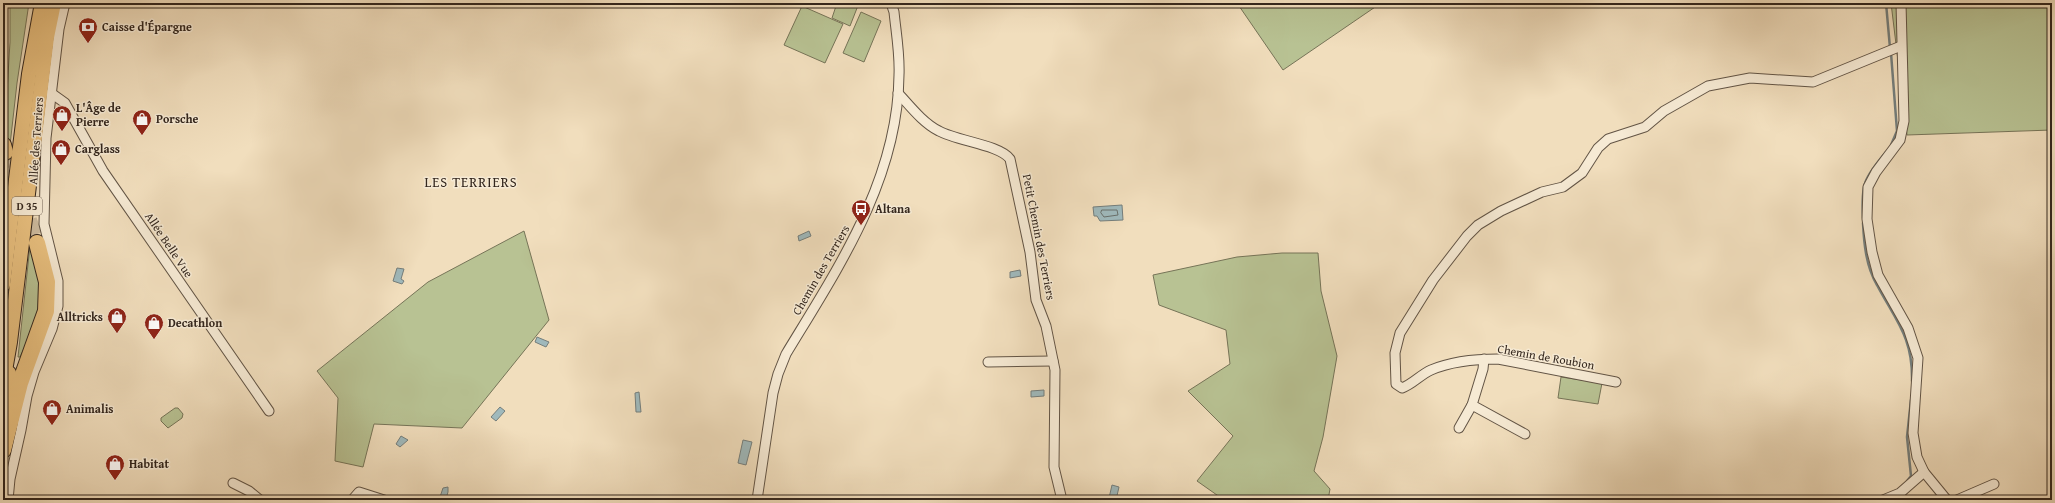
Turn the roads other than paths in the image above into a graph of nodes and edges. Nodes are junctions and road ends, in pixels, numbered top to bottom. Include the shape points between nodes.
1 (34, 3) edge
2 (42, 3) edge
3 (54, 3) edge
4 (65, 3) edge
5 (891, 3) edge
6 (1901, 3) edge
7 (1897, 48) junction
8 (29, 74) junction
9 (51, 93) junction
10 (898, 93) junction
11 (37, 243) tunnel mouth
12 (3, 286) edge
13 (10, 342) junction
14 (1484, 359) junction
15 (1053, 361) junction
16 (988, 362) dead end
17 (3, 382) edge
18 (1616, 382) dead end
19 (1472, 404) junction
20 (269, 411) dead end
21 (3, 421) edge
22 (1459, 428) dead end
23 (1525, 434) dead end
24 (3, 450) edge
25 (1924, 472) junction
26 (233, 483) dead end
27 (1994, 484) dead end
28 (9, 500) edge
29 (260, 500) edge
30 (352, 500) edge
31 (384, 500) edge
32 (757, 500) edge
33 (1062, 500) edge
34 (1883, 500) edge
35 (1947, 500) edge
36 (1957, 500) edge

1 - 8 main road, D 35 via 29,38
2 - 8 main road, D 35
3 - 13 main road, D 35 via 47,37
4 - 9 street, Allée des Terriers
5 - 10 street, Chemin des Terriers via 899,66
6 - 7 street
7 - 14 street, Chemin de Roubion via 1813,82 1750,78 1708,86 1664,111 1645,127 1608,139 1598,148 1582,173 1563,187 1542,192 1501,211 1478,226 1466,236 1433,280 1400,333 1395,353 1396,384 1402,388 1431,370
7 - 25 street via 1904,121 1900,140 1868,187 1867,219 1878,275 1908,328 1918,358 1913,433 1917,457
8 - 12 main road, D 35
9 - 20 street, Allée Belle Vue via 65,103 103,171
9 - 28 street, Allée des Terriers via 46,138 44,224 58,280 58,306 27,396 8,489
10 - 15 street, Petit Chemin des Terriers via 938,131 962,141 1000,150 1010,159 1030,252 1036,300 1046,326
10 - 32 street, Chemin des Terriers via 894,129 868,210 833,276 786,354 778,374
11 - 24 highway via 47,282 46,311 20,383
13 - 17 main road
13 - 21 main road, D 35
14 - 18 street, Chemin de Roubion via 1498,359
14 - 19 street
15 - 16 street
15 - 33 street, Petit Chemin des Terriers via 1054,467
19 - 22 street
19 - 23 street
25 - 34 street via 1900,493
25 - 35 street
26 - 29 street
27 - 36 street
30 - 31 street via 358,492

